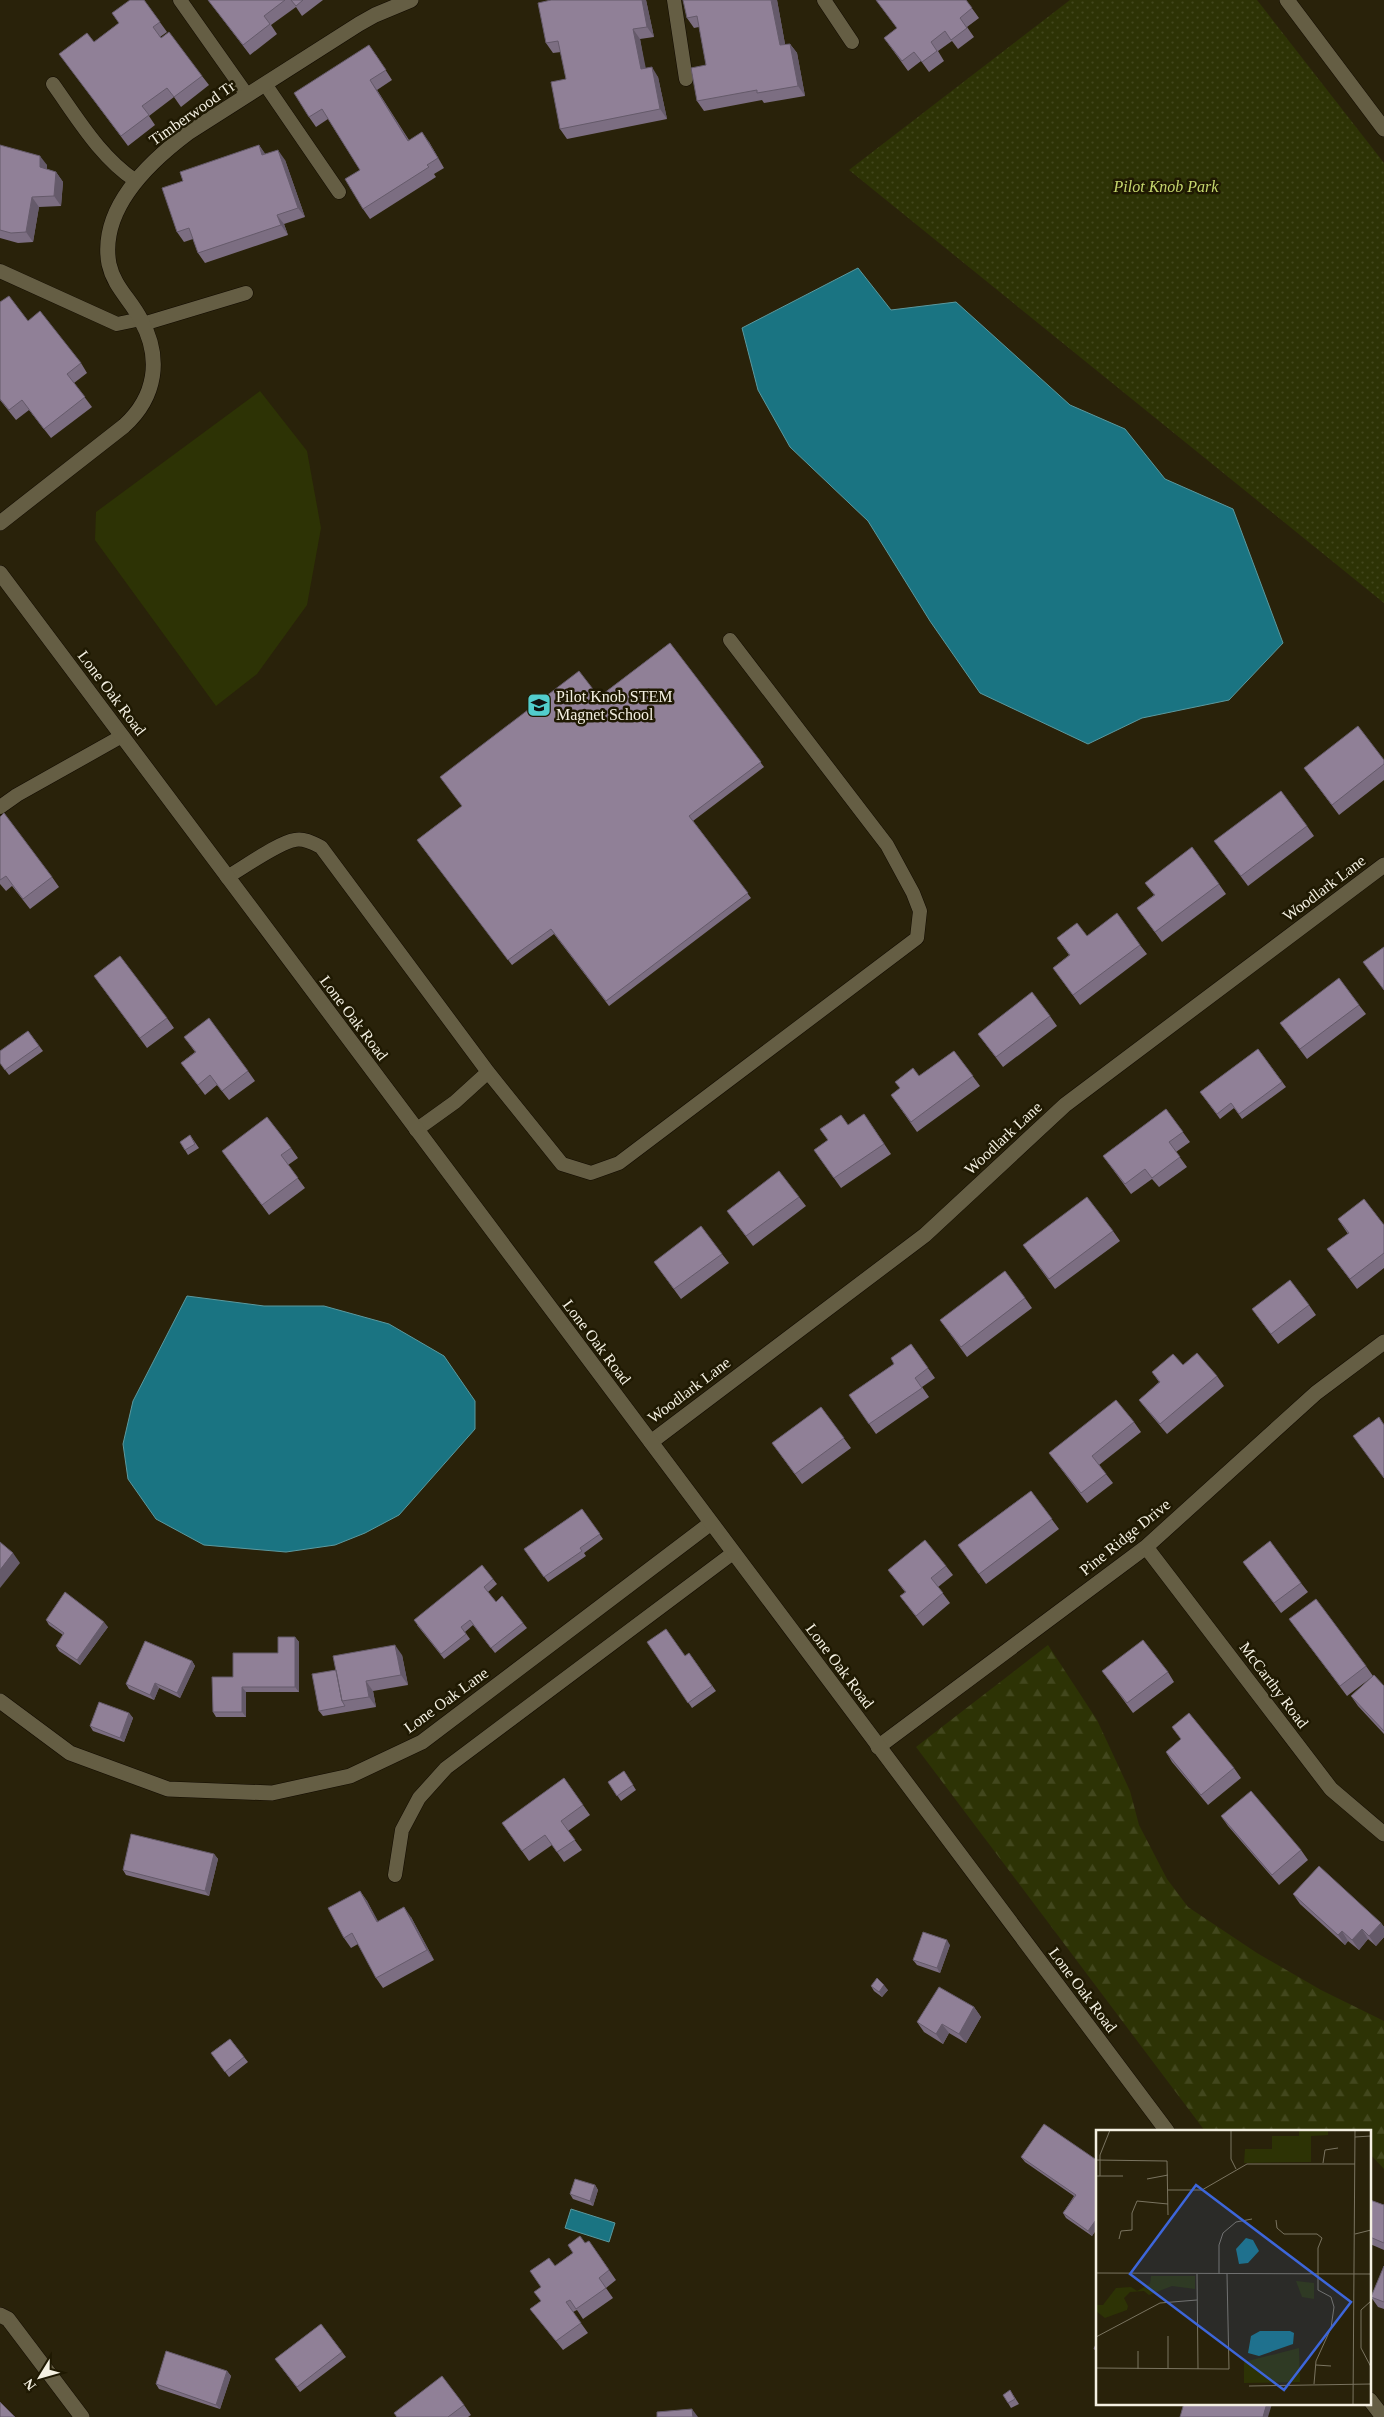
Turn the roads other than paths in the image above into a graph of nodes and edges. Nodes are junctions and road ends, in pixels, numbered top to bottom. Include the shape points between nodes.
1 (180, 0) edge
2 (674, 0) edge
3 (824, 0) edge
4 (1286, 0) edge
5 (403, 1) edge
6 (852, 42) dead end
7 (686, 79) dead end
8 (53, 84) dead end
9 (265, 84) junction
10 (247, 95) junction
11 (1384, 129) edge
12 (136, 182) junction
13 (339, 192) dead end
14 (0, 271) edge
15 (246, 293) dead end
16 (142, 322) junction
17 (0, 523) edge
18 (0, 573) edge
19 (730, 640) dead end
20 (122, 736) junction
21 (0, 807) edge
22 (1384, 865) edge
23 (227, 877) junction
24 (488, 1072) junction
25 (416, 1130) junction
26 (1384, 1342) edge
27 (650, 1442) junction
28 (711, 1523) junction
29 (1146, 1546) junction
30 (733, 1553) junction
31 (0, 1701) edge
32 (878, 1747) junction
33 (1384, 1834) edge
34 (395, 1875) dead end
35 (1166, 2130) edge
36 (0, 2315) edge
37 (1372, 2403) edge
38 (82, 2417) edge
39 (1383, 2417) edge

1 - 10 lane
2 - 7 lane
3 - 6 lane
4 - 11 street
5 - 9 street, Timberwood Tr via 359,24
8 - 12 lane via 92,141
9 - 10 street, Timberwood Tr
9 - 13 lane
10 - 12 street, Timberwood Tr via 167,149
12 - 16 street, Timberwood Tr via 112,221 108,246 117,287
14 - 16 lane via 117,324
15 - 16 lane
16 - 17 street, Timberwood Tr via 152,345 154,375 150,390 135,416
18 - 20 street, Lone Oak Road
19 - 24 lane via 886,845 920,911 917,938 619,1162 591,1174 562,1164
20 - 21 lane
20 - 23 street, Lone Oak Road
22 - 27 street, Woodlark Lane via 1065,1105 925,1235
23 - 24 lane via 295,840 321,847
23 - 25 street, Lone Oak Road
24 - 25 lane via 455,1102
25 - 27 street, Lone Oak Road
26 - 29 street, Pine Ridge Drive via 1316,1394
27 - 28 street, Lone Oak Road
28 - 30 street, Lone Oak Road
28 - 31 street, Lone Oak Lane via 422,1742 350,1776 272,1793 168,1788 70,1753
29 - 32 street, Pine Ridge Drive
29 - 33 street, McCarthy Road via 1331,1789
30 - 32 street, Lone Oak Road
30 - 34 lane via 446,1768 419,1798 402,1830
32 - 35 street, Lone Oak Road
36 - 38 street via 8,2319
37 - 39 street

